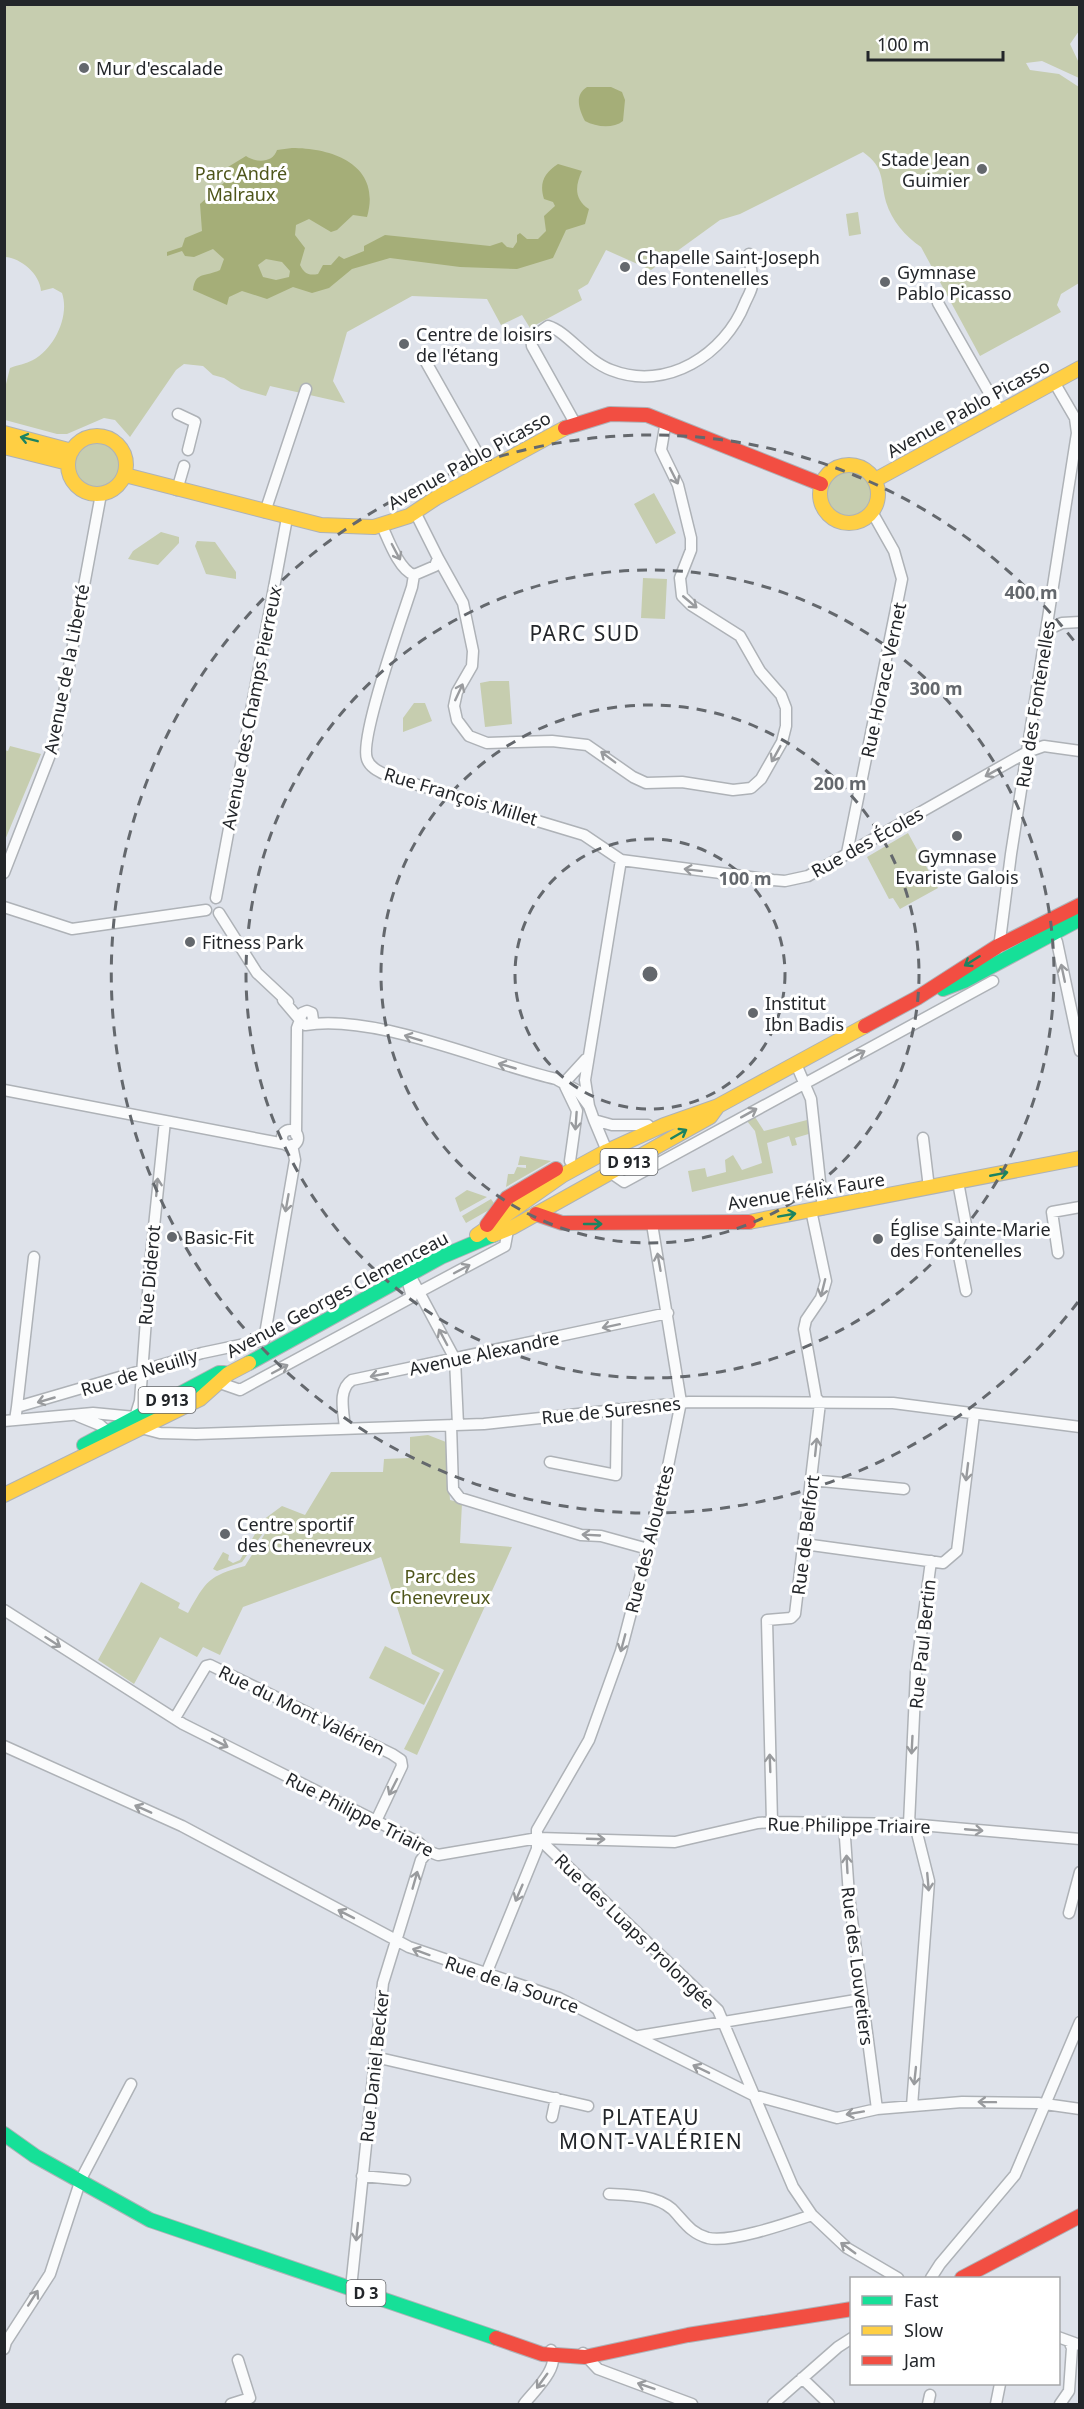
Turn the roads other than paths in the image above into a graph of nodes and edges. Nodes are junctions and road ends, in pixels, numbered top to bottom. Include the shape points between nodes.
1 (749, 254) dead end
2 (938, 303) dead end
3 (422, 355) dead end
4 (1080, 368) edge
5 (1054, 382) junction
6 (306, 389) dead end
7 (1000, 412) junction
8 (178, 414) dead end
9 (666, 421) junction
10 (574, 423) junction
11 (4, 433) edge
12 (4, 447) edge
13 (188, 450) dead end
14 (70, 457) junction
15 (184, 466) dead end
16 (487, 470) junction
17 (125, 475) junction
18 (875, 480) junction
19 (821, 484) junction
20 (177, 490) junction
21 (101, 494) junction
22 (265, 512) junction
23 (415, 512) junction
24 (872, 512) junction
25 (286, 518) junction
26 (382, 525) junction
27 (438, 558) junction
28 (414, 575) junction
29 (1080, 622) edge
30 (1047, 630) junction
31 (1080, 751) edge
32 (1027, 752) junction
33 (847, 853) junction
34 (621, 860) junction
35 (4, 873) edge
36 (216, 898) junction
37 (1080, 905) edge
38 (4, 907) edge
39 (206, 910) junction
40 (219, 913) junction
41 (1080, 919) edge
42 (1050, 928) junction
43 (998, 946) junction
44 (1008, 957) junction
45 (993, 981) dead end
46 (917, 998) junction
47 (300, 1016) junction
48 (1080, 1051) edge
49 (586, 1059) junction
50 (796, 1064) junction
51 (564, 1083) junction
52 (805, 1083) junction
53 (4, 1090) edge
54 (589, 1106) junction
55 (718, 1106) junction
56 (594, 1120) junction
57 (165, 1121) junction
58 (648, 1125) junction
59 (664, 1125) junction
60 (922, 1137) dead end
61 (289, 1138) junction
62 (606, 1147) junction
63 (570, 1161) junction
64 (1079, 1162) edge
65 (611, 1173) junction
66 (958, 1182) junction
67 (929, 1188) junction
68 (518, 1189) junction
69 (523, 1204) junction
70 (1080, 1207) edge
71 (817, 1210) junction
72 (536, 1214) junction
73 (652, 1224) junction
74 (484, 1229) junction
75 (507, 1230) junction
76 (463, 1246) junction
77 (1059, 1252) dead end
78 (34, 1257) dead end
79 (407, 1275) junction
80 (966, 1291) dead end
81 (419, 1292) junction
82 (668, 1313) junction
83 (304, 1332) junction
84 (267, 1345) junction
85 (320, 1347) junction
86 (455, 1359) junction
87 (142, 1371) junction
88 (224, 1378) junction
89 (681, 1402) junction
90 (820, 1403) junction
91 (18, 1407) junction
92 (617, 1409) junction
93 (974, 1414) junction
94 (77, 1416) junction
95 (10, 1421) edge
96 (138, 1423) junction
97 (455, 1425) junction
98 (1080, 1427) edge
99 (345, 1429) junction
100 (112, 1436) junction
101 (550, 1462) dead end
102 (812, 1480) junction
103 (904, 1489) dead end
104 (7, 1494) edge
105 (804, 1544) junction
106 (648, 1549) junction
107 (931, 1562) junction
108 (4, 1610) edge
109 (175, 1718) junction
110 (4, 1746) edge
111 (376, 1821) junction
112 (772, 1822) junction
113 (844, 1823) junction
114 (912, 1824) junction
115 (538, 1838) junction
116 (1080, 1839) edge
117 (428, 1851) junction
118 (1080, 1872) edge
119 (1069, 1913) dead end
120 (398, 1941) junction
121 (486, 1974) junction
122 (862, 1999) junction
123 (724, 2021) junction
124 (1080, 2022) edge
125 (639, 2036) junction
126 (375, 2057) junction
127 (131, 2084) dead end
128 (753, 2095) junction
129 (556, 2098) junction
130 (1045, 2104) junction
131 (588, 2106) dead end
132 (912, 2106) junction
133 (877, 2109) junction
134 (1080, 2109) edge
135 (552, 2117) dead end
136 (4, 2134) edge
137 (4, 2145) edge
138 (36, 2156) junction
139 (362, 2176) junction
140 (81, 2179) junction
141 (405, 2180) dead end
142 (609, 2194) dead end
143 (812, 2215) junction
144 (1080, 2216) edge
145 (896, 2277) edge
146 (932, 2277) edge
147 (964, 2277) edge
148 (351, 2288) junction
149 (850, 2309) edge
150 (850, 2339) edge
151 (1069, 2341) edge
152 (4, 2349) edge
153 (552, 2353) junction
154 (583, 2353) junction
155 (238, 2360) dead end
156 (802, 2378) junction
157 (1000, 2385) edge
158 (1080, 2385) edge
159 (1069, 2391) junction
160 (820, 2400) edge
161 (231, 2404) edge
162 (524, 2404) edge
163 (692, 2404) edge
164 (773, 2404) edge
165 (829, 2404) edge
166 (996, 2404) edge
167 (1060, 2404) edge

1 - 10 street via 752,286 740,318 709,355 676,371 643,375 613,371 585,356 559,329 548,326 538,331 531,338 532,346
2 - 7 street
3 - 16 street
4 - 5 main road, Avenue Pablo Picasso
5 - 7 main road, Avenue Pablo Picasso
5 - 30 street, Rue des Fontenelles via 1075,418 1077,433
6 - 22 street
7 - 18 main road, Avenue Pablo Picasso
8 - 13 street via 195,422
9 - 10 main road, Avenue Pablo Picasso via 622,413
9 - 19 main road, Avenue Pablo Picasso
9 -> 27 street via 661,450 678,485 691,538 691,550 680,578 682,596 740,636 786,708 782,742 761,779 751,788 646,783 587,745 552,741 487,743 469,736 457,720 454,705 472,666 473,651 463,603
10 - 16 main road, Avenue Pablo Picasso
14 -> 11 main road
12 - 14 main road
14 - 17 main road via 90,437 112,440 123,452
14 - 21 main road via 71,479 79,488
15 - 20 street
16 - 23 main road, Avenue Pablo Picasso
17 - 20 main road, Avenue Pablo Picasso
17 - 21 main road via 115,488
18 - 19 main road, Avenue Pablo Picasso via 864,469 849,465 833,470
18 - 24 main road, Avenue Pablo Picasso via 878,500
19 - 24 main road via 822,505 835,520 855,523
20 - 22 main road, Avenue Pablo Picasso
21 - 35 street, Avenue de la Liberté via 55,741
22 - 25 main road, Avenue Pablo Picasso
23 - 26 main road, Avenue Pablo Picasso
23 - 27 street
24 - 33 street, Rue Horace Vernet via 894,550 902,579
25 - 26 main road, Avenue Pablo Picasso via 343,528
25 - 36 street, Avenue des Champs Pierreux
26 -> 28 street via 403,566
27 - 28 street via 435,566
28 - 34 street, Rue François Millet via 383,675 368,740 366,756 370,765 388,776 584,835
29 - 30 street via 1062,623
30 - 32 street, Rue des Fontenelles
31 - 32 street via 1044,746
32 -> 33 street, Rue des Écoles
32 - 43 street, Rue des Fontenelles
33 -> 34 street, Rue des Écoles via 808,876 785,881
34 - 49 street
36 - 39 street via 208,900
36 - 40 street via 222,903
37 - 42 main road, Avenue Georges Clemenceau / D 913
38 - 39 street via 72,929
39 - 40 street
40 - 47 street via 248,961
41 - 42 main road, Avenue Georges Clemenceau / D 913
42 - 43 main road, Avenue Georges Clemenceau / D 913
42 - 44 main road, Avenue Georges Clemenceau / D 913
48 -> 42 street
43 - 44 street
43 -> 46 main road, Avenue Georges Clemenceau / D 913
44 - 46 main road, Avenue Georges Clemenceau / D 913 via 964,981
52 -> 45 street
46 - 50 main road, Avenue Georges Clemenceau / D 913
51 -> 47 street via 397,1033
47 - 61 street via 296,1112
49 - 51 street
49 - 54 street
50 - 52 street
50 - 55 main road, Avenue Georges Clemenceau / D 913
51 - 54 street via 578,1091
51 -> 63 street via 577,1111
65 -> 52 street via 624,1182
52 - 71 street via 812,1099
53 - 57 street
54 - 56 street
55 - 59 main road, Avenue Georges Clemenceau / D 913
65 -> 55 main road, Avenue Georges Clemenceau / D 913 via 710,1117
56 - 58 street via 612,1125
56 - 62 street
57 - 61 street via 261,1139
87 -> 57 street, Rue Diderot
58 - 59 main road, Avenue Georges Clemenceau / D 913
58 - 62 main road, Avenue Georges Clemenceau / D 913
59 - 62 main road, Avenue Georges Clemenceau / D 913
60 - 67 street
61 -> 84 street via 295,1160
62 - 63 main road, Avenue Georges Clemenceau / D 913
62 - 69 main road, Avenue Georges Clemenceau / D 913
62 - 72 main road via 605,1162 554,1194
63 - 68 main road, Avenue Georges Clemenceau / D 913
66 -> 64 main road, Avenue Félix Faure
65 - 72 main road, Avenue Georges Clemenceau / D 913
66 - 67 main road, Avenue Félix Faure
66 - 80 street via 966,1225 957,1246
67 - 71 main road, Avenue Félix Faure
68 - 69 main road
68 - 74 main road, Avenue Georges Clemenceau / D 913 via 501,1203
69 - 72 main road, Avenue Félix Faure
69 - 74 main road, Avenue Georges Clemenceau / D 913
70 - 77 street via 1053,1212
73 -> 71 main road, Avenue Félix Faure via 745,1223
71 -> 90 street via 826,1281 821,1298 806,1320 805,1337
72 -> 73 main road, Avenue Félix Faure via 562,1223
72 - 75 main road, Avenue Georges Clemenceau / D 913
82 -> 73 street, Rue des Alouettes
74 - 76 main road, Avenue Georges Clemenceau / D 913
75 - 76 main road, Avenue Georges Clemenceau / D 913
81 -> 75 street, Avenue Georges Clemenceau via 505,1246
76 - 79 main road, Avenue Georges Clemenceau / D 913
78 - 91 street
79 - 81 street
79 - 83 main road, Avenue Georges Clemenceau / D 913
79 - 85 street, Avenue Georges Clemenceau via 412,1297
86 -> 81 street
82 -> 86 street, Avenue Alexandre
82 - 89 street, Rue des Alouettes
83 - 84 main road, Avenue Georges Clemenceau / D 913
83 - 85 street
84 - 87 street, Rue de Neuilly via 202,1353
84 - 88 main road, Avenue Georges Clemenceau / D 913
88 -> 85 street, Avenue Georges Clemenceau via 240,1390
86 - 97 street
86 -> 99 street, Avenue Alexandre via 352,1380 342,1391
87 -> 91 street, Rue de Neuilly
87 - 96 street, Rue Diderot
88 - 96 main road, Avenue Georges Clemenceau / D 913 via 200,1399
89 - 90 street, Rue de Suresnes
89 - 92 street, Rue de Suresnes
89 - 106 street, Rue des Alouettes
90 - 93 street, Rue de Suresnes via 893,1403
102 -> 90 street, Rue de Belfort
91 - 95 street
92 - 97 street, Rue de Suresnes
92 - 101 street via 616,1475
93 - 98 street, Rue de Suresnes
93 -> 107 street, Rue Paul Bertin via 957,1551 944,1563
94 - 95 street, Rue de Suresnes
94 - 96 street, Rue de Suresnes via 93,1413
94 - 100 street via 100,1425
96 - 99 street, Rue de Suresnes via 160,1433
96 - 100 main road, Avenue Georges Clemenceau / D 913
97 - 99 street, Rue de Suresnes
106 -> 97 street via 601,1536 581,1535 460,1498 453,1489
100 - 104 main road, Avenue Georges Clemenceau / D 913
102 - 103 street
102 - 105 street, Rue de Belfort
105 - 107 street
112 -> 105 street, Rue de Belfort via 767,1620 791,1618 795,1614
106 -> 115 street, Rue des Alouettes via 621,1651 589,1740 537,1830
107 -> 114 street, Rue Paul Bertin via 916,1672
108 -> 109 street, Rue Philippe Triaire
109 -> 111 street, Rue Philippe Triaire
109 -> 111 street, Rue du Mont Valérien via 206,1666 219,1668 399,1758 401,1771
120 -> 110 street, Rue de la Source via 182,1826
111 - 117 street, Rue Philippe Triaire
112 - 113 street, Rue Philippe Triaire
115 -> 112 street, Rue Philippe Triaire via 675,1842
113 - 114 street, Rue Philippe Triaire
122 -> 113 street, Rue des Louvetiers
114 -> 116 street, Rue Philippe Triaire
114 -> 132 street, Rue Paul Bertin via 929,1881
115 - 117 street, Rue Philippe Triaire via 444,1856
115 -> 121 street, Rue des Alouettes
115 - 123 street, Rue des Luaps Prolongée via 718,2010
120 -> 117 street, Rue Daniel Becker via 421,1860
118 - 119 street
121 -> 120 street, Rue de la Source
120 - 126 street, Rue Daniel Becker via 382,1983
121 - 125 street, Rue de la Source via 559,1998
122 - 123 street
122 - 133 street, Rue des Louvetiers
123 - 125 street
123 - 128 street, Rue des Luaps Prolongée
124 - 130 street
128 -> 125 street, Rue de la Source
126 - 129 street
126 - 139 street, Rue Daniel Becker
127 - 140 street
133 -> 128 street, Rue de la Source via 837,2118
128 - 143 street, Rue des Luaps Prolongée via 793,2187
129 - 131 street
129 - 135 street
130 -> 132 street, Rue de la Source via 962,2102
130 - 134 street, Rue de la Source
130 - 146 street via 1015,2175
132 - 133 street, Rue de la Source
136 - 138 main road, D 3
137 - 138 main road, D 3 via 25,2156
138 - 140 main road, D 3
139 - 141 street
139 -> 148 street, Rue Daniel Becker
140 - 148 main road, D 3 via 150,2220
152 -> 140 street via 57,2260
142 - 143 street via 642,2196 658,2202 671,2208 693,2232 708,2238 740,2236
145 -> 143 street, Rue des Luaps Prolongée via 847,2248
144 - 147 main road
148 - 153 main road, D 3 via 525,2348
149 - 154 main road, D 3
150 - 156 street
151 - 159 street
153 - 154 main road, D 3
153 -> 162 street via 553,2364
163 -> 154 street via 598,2369
155 - 161 street via 250,2398
156 - 160 street
156 - 164 street
157 - 166 street
158 - 159 street
159 - 167 street
160 - 165 street

